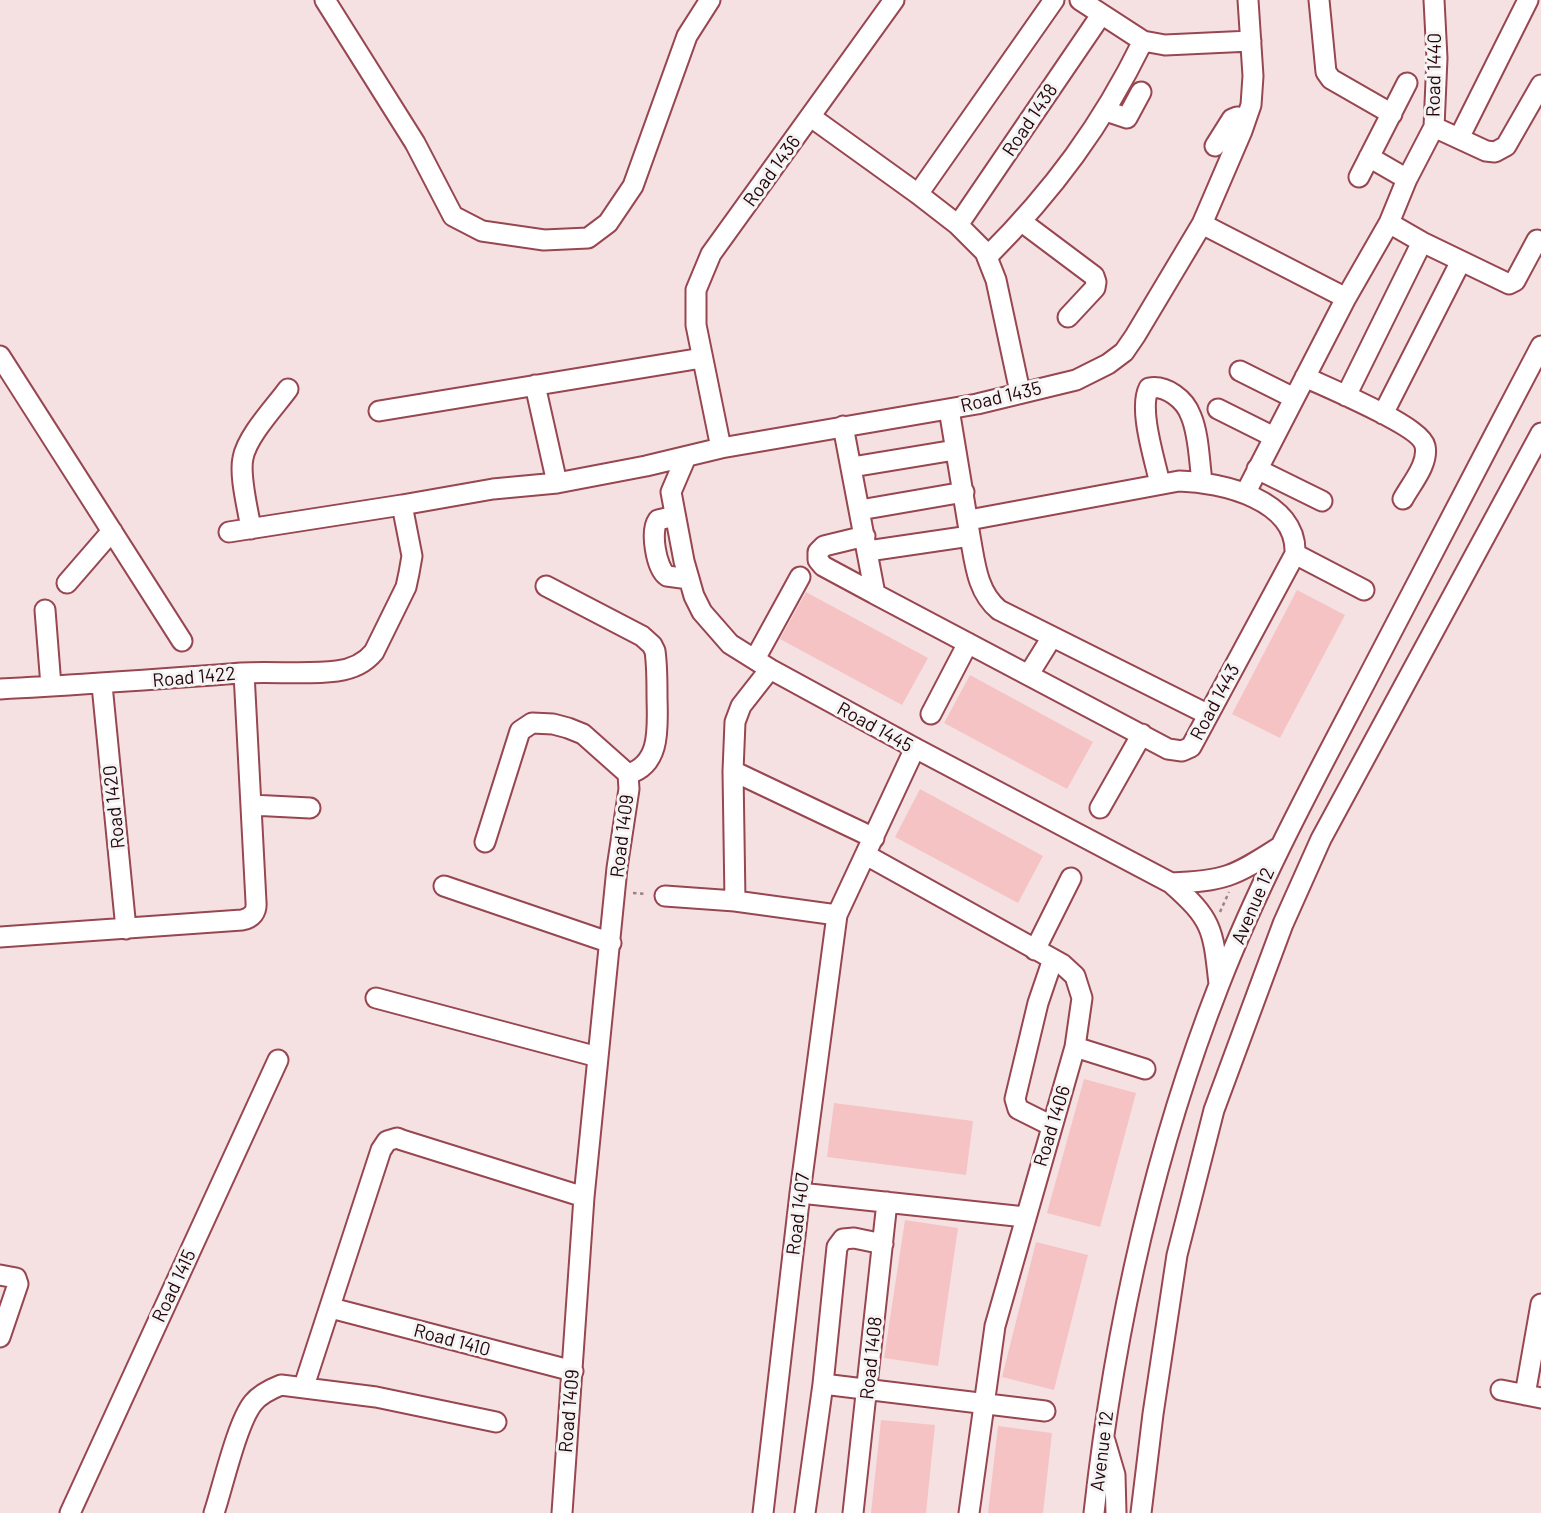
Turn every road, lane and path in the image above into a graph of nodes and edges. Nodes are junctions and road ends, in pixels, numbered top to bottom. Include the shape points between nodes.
1 (326, 0) edge
2 (710, 0) edge
3 (894, 0) edge
4 (1054, 0) edge
5 (1080, 0) edge
6 (1248, 0) edge
7 (1319, 0) edge
8 (1434, 0) edge
9 (1528, 0) edge
10 (1101, 15) junction
11 (1143, 41) junction
12 (1251, 41) junction
13 (1407, 83) dead end
14 (1141, 92) dead end
15 (1538, 97) edge
16 (1106, 111) junction
17 (1392, 114) junction
18 (811, 117) junction
19 (1246, 118) junction
20 (1434, 127) junction
21 (1459, 138) junction
22 (1215, 146) dead end
23 (1369, 157) junction
24 (1359, 177) dead end
25 (1407, 178) junction
26 (918, 194) junction
27 (1022, 222) junction
28 (1389, 223) junction
29 (1202, 224) junction
30 (958, 225) junction
31 (1537, 240) dead end
32 (1422, 242) junction
33 (987, 257) junction
34 (1461, 261) junction
35 (1346, 298) junction
36 (1068, 317) dead end
37 (1541, 346) edge
38 (0, 356) edge
39 (702, 358) junction
40 (1240, 371) dead end
41 (1305, 377) junction
42 (535, 385) junction
43 (288, 389) dead end
44 (1020, 392) junction
45 (1346, 396) junction
46 (1294, 398) junction
47 (949, 409) junction
48 (1218, 409) dead end
49 (379, 411) dead end
50 (1383, 414) junction
51 (844, 426) junction
52 (1541, 433) edge
53 (1274, 437) junction
54 (721, 448) junction
55 (955, 450) junction
56 (686, 457) junction
57 (646, 466) junction
58 (852, 467) junction
59 (1257, 469) junction
60 (1202, 481) junction
61 (557, 483) junction
62 (1160, 484) junction
63 (671, 492) junction
64 (964, 492) junction
65 (1246, 492) junction
66 (1403, 499) dead end
67 (1322, 500) dead end
68 (402, 505) junction
69 (860, 510) junction
70 (969, 528) junction
71 (251, 529) junction
72 (112, 531) junction
73 (229, 532) dead end
74 (867, 543) junction
75 (1296, 554) junction
76 (800, 577) dead end
77 (67, 583) dead end
78 (546, 586) dead end
79 (1364, 590) dead end
80 (875, 594) junction
81 (45, 610) dead end
82 (1052, 637) junction
83 (182, 641) dead end
84 (968, 643) junction
85 (762, 664) junction
86 (244, 673) junction
87 (1028, 674) junction
88 (102, 685) junction
89 (51, 686) junction
90 (0, 689) edge
91 (1207, 713) junction
92 (931, 714) dead end
93 (1142, 734) junction
94 (915, 748) junction
95 (733, 771) junction
96 (628, 774) junction
97 (251, 805) junction
98 (310, 808) dead end
99 (1100, 808) dead end
100 (485, 842) dead end
101 (870, 846) junction
102 (1278, 848) junction
103 (1239, 873) junction
104 (1071, 878) dead end
105 (1171, 883) junction
106 (444, 886) dead end
107 (615, 891) junction
108 (665, 896) joint
109 (735, 901) junction
110 (837, 915) junction
111 (126, 929) junction
112 (1211, 930) junction
113 (0, 937) edge
114 (611, 943) junction
115 (1044, 954) junction
116 (1219, 985) junction
117 (376, 998) dead end
118 (1075, 1047) junction
119 (598, 1057) junction
120 (278, 1060) dead end
121 (1145, 1069) dead end
122 (1052, 1126) junction
123 (800, 1193) junction
124 (584, 1197) junction
125 (887, 1202) junction
126 (1025, 1217) junction
127 (883, 1244) junction
128 (0, 1275) edge
129 (1541, 1304) edge
130 (331, 1308) junction
131 (0, 1338) edge
132 (573, 1371) junction
133 (823, 1384) junction
134 (304, 1387) junction
135 (867, 1390) junction
136 (1500, 1390) dead end
137 (1533, 1396) edge
138 (982, 1403) junction
139 (1045, 1411) dead end
140 (496, 1422) dead end
141 (1103, 1433) junction
142 (70, 1513) edge
143 (214, 1513) edge
144 (562, 1513) edge
145 (763, 1513) edge
146 (805, 1513) edge
147 (853, 1513) edge
148 (969, 1513) edge
149 (1094, 1513) edge
150 (1116, 1513) edge
151 (1141, 1513) edge

1 - 2 street via 415,143 453,216 482,230 544,240 588,238 608,223 633,186 687,36
3 - 18 street, Road 1436
4 - 26 street
5 - 10 street
6 - 12 street, Road 1435
7 - 17 street via 1326,72
8 - 20 street, Road 1440
9 - 21 street
10 - 11 street
10 - 30 street, Road 1438
11 - 12 street via 1165,45
11 - 16 street
12 - 19 street, Road 1435 via 1253,76
13 - 17 street
14 - 16 street via 1127,118
15 - 21 street via 1506,146 1486,151
16 - 27 street via 1074,160
17 - 23 street
18 - 26 street
18 - 39 street, Road 1436 via 711,254 696,290
19 - 22 street via 1232,119
19 - 29 street, Road 1435
20 - 21 street
20 - 25 street, Road 1440
23 - 24 street
23 - 25 street
25 - 28 street, Road 1440
26 - 30 street
27 - 33 street
27 - 36 street via 1094,276 1095,288
28 - 32 street
28 - 35 street, Road 1440
29 - 35 street
29 - 44 street, Road 1435 via 1124,352 1076,380
30 - 33 street
31 - 34 street via 1509,284
32 - 34 street
32 - 45 street
33 - 44 street
34 - 50 street
35 - 41 street, Road 1440
37 - 102 street, Avenue 12
38 - 72 street
39 - 42 street
39 - 54 street, Road 1436
40 - 46 street
41 - 45 street
41 - 46 street, Road 1440
42 - 49 street
42 - 61 street
43 - 71 street via 243,457
44 - 47 street, Road 1435
45 - 50 street
46 - 53 street, Road 1440
47 - 51 street, Road 1435
47 - 55 street
48 - 53 street
50 - 66 street via 1422,438 1426,447 1424,461
51 - 54 street, Road 1435
51 - 58 street
52 - 151 street, Avenue 12 via 1321,839 1283,923 1214,1110 1177,1255
53 - 59 street, Road 1440
54 - 56 street, Road 1435
55 - 58 street
55 - 64 street
56 - 57 street, Road 1435
56 - 63 street
57 - 61 street, Road 1435
57 - 63 street
58 - 69 street
59 - 65 street, Road 1440
59 - 67 street
60 - 62 street
60 - 62 street via 1191,415 1164,387 1156,387 1149,388 1145,396 1145,414
60 - 65 street
61 - 68 street, Road 1435
62 - 70 street
63 - 85 street, Road 1445 via 689,579 702,612 730,644
64 - 69 street
64 - 70 street
65 - 75 street via 1280,514 1291,527
68 - 71 street, Road 1435
68 - 86 street, Road 1422 via 412,556 406,587 367,660 338,671
69 - 74 street
70 - 74 street
70 - 82 street via 980,584 988,600
71 - 73 street, Road 1435
72 - 77 street
72 - 83 street
74 - 80 street
74 - 80 street, Road 1443 via 824,546 818,560
75 - 79 street
75 - 91 street, Road 1443
76 - 85 street
78 - 96 street via 642,636 655,651 656,742 647,762
80 - 84 street, Road 1443
81 - 89 street
82 - 87 street
82 - 91 street
84 - 87 street, Road 1443
84 - 92 street
85 - 94 street, Road 1445
85 - 95 street via 735,722
86 - 88 street, Road 1422
86 - 97 street
87 - 93 street, Road 1443
88 - 89 street, Road 1422
88 - 111 street, Road 1420
89 - 90 street, Road 1422
91 - 93 street, Road 1443 via 1191,747 1182,751 1168,749
93 - 99 street
94 - 101 street, Road 1407
94 - 105 street, Road 1445
95 - 101 street
95 - 109 street
96 - 100 street, Road 1409 via 583,734 532,723 520,731
96 - 107 street, Road 1409
97 - 98 street
97 - 111 street via 257,902 252,916
101 - 110 street, Road 1407
101 - 115 street, Road 1406
102 - 103 street
102 - 116 street, Avenue 12
103 - 105 street via 1210,881
103 - 112 path
104 - 115 street
105 - 112 street, Road 1445 via 1195,904
106 - 114 street
107 - 108 path
107 - 114 street, Road 1409
108 - 109 street
109 - 110 street
110 - 123 street, Road 1407
111 - 113 street
112 - 116 street, Road 1445
114 - 119 street, Road 1409
115 - 118 street, Road 1406 via 1075,976 1080,988
115 - 122 street via 1038,1003 1015,1100 1018,1109
116 - 141 street, Avenue 12 via 1143,1231
117 - 119 street
118 - 121 street
118 - 122 street, Road 1406
119 - 124 street, Road 1409
120 - 142 street, Road 1415
122 - 126 street, Road 1406
123 - 125 street
123 - 145 street, Road 1407
124 - 130 street via 392,1139 383,1145
124 - 132 street, Road 1409
125 - 126 street
125 - 127 street, Road 1408
126 - 138 street, Road 1406 via 995,1326
127 - 133 street via 854,1238 843,1239 837,1247
127 - 135 street, Road 1408
128 - 131 street via 16,1278 18,1284
129 - 137 street
130 - 132 street, Road 1410
130 - 134 street
132 - 144 street, Road 1409
133 - 135 street
133 - 146 street
134 - 140 street
134 - 143 street via 281,1385 253,1403 243,1420
135 - 138 street
135 - 147 street, Road 1408
136 - 137 street
138 - 139 street
138 - 148 street, Road 1406
141 - 149 street, Avenue 12
141 - 150 street via 1115,1475

